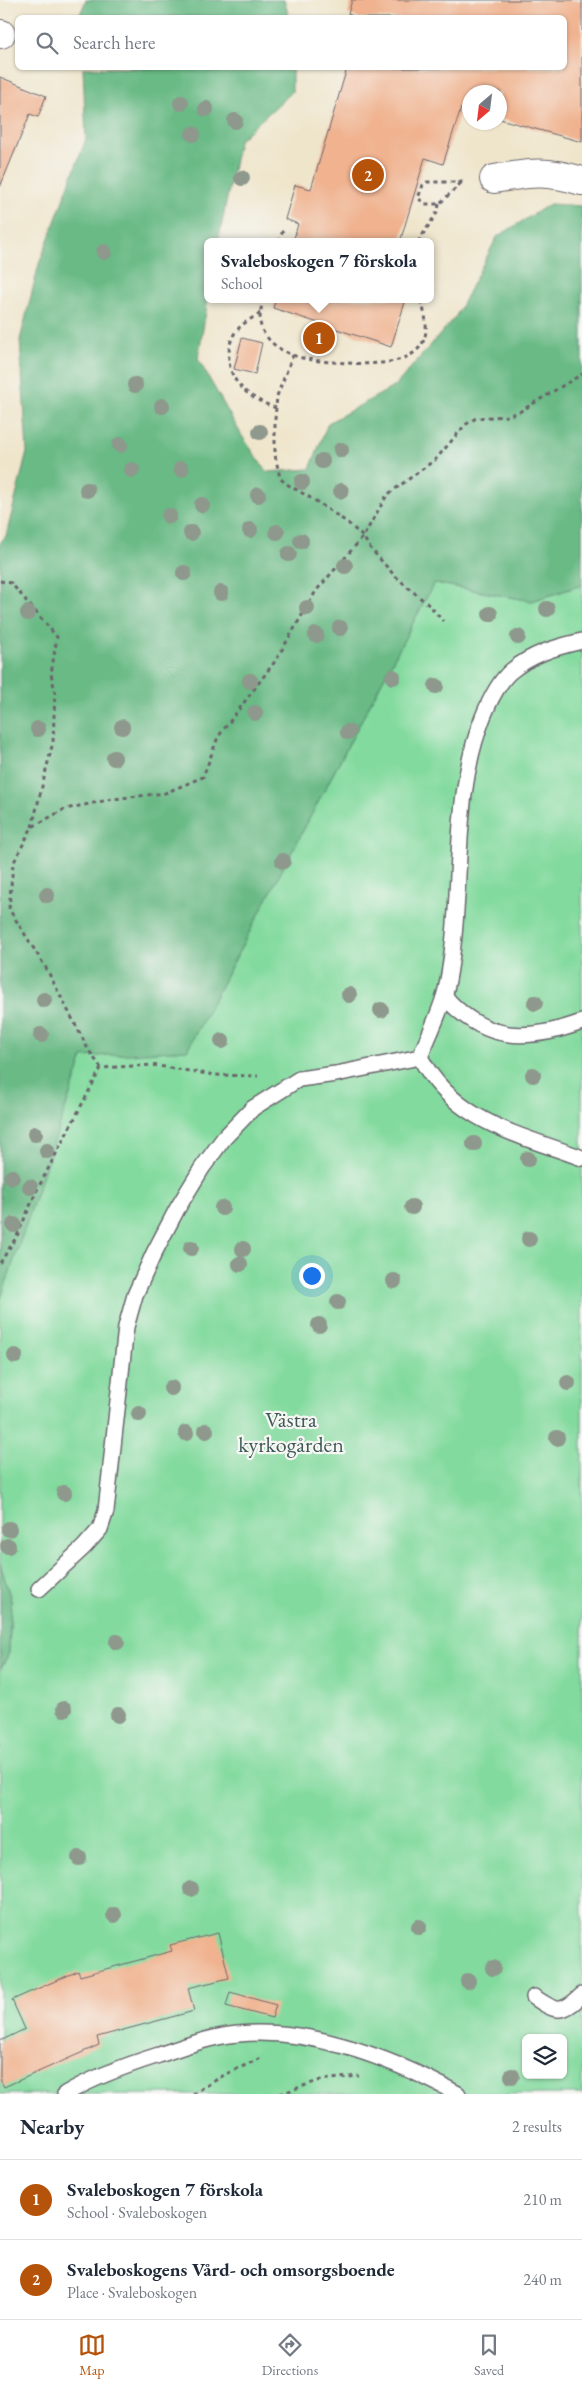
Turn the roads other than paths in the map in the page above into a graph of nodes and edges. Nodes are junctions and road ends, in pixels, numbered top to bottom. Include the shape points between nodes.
1 (494, 179) dead end
2 (582, 181) edge
3 (582, 641) edge
4 (444, 997) junction
5 (582, 1022) edge
6 (420, 1057) junction
7 (582, 1158) edge
8 (39, 1589) dead end
9 (582, 1995) edge
10 (534, 1997) dead end
11 (65, 2094) edge
12 (458, 2094) edge

1 - 2 street via 537,172 560,174
3 - 4 lane via 538,654 510,673 488,704 464,783 453,945
4 - 5 lane via 466,1018 503,1035 537,1034
4 - 6 lane
6 - 7 lane via 440,1087 471,1114
6 - 8 lane via 299,1079 253,1108 224,1138 177,1208 135,1295 126,1327 106,1511 100,1529
9 - 10 lane via 566,2009 558,2010
11 - 12 lane via 85,2082 140,2061 219,2037 252,2034 348,2046 394,2062

